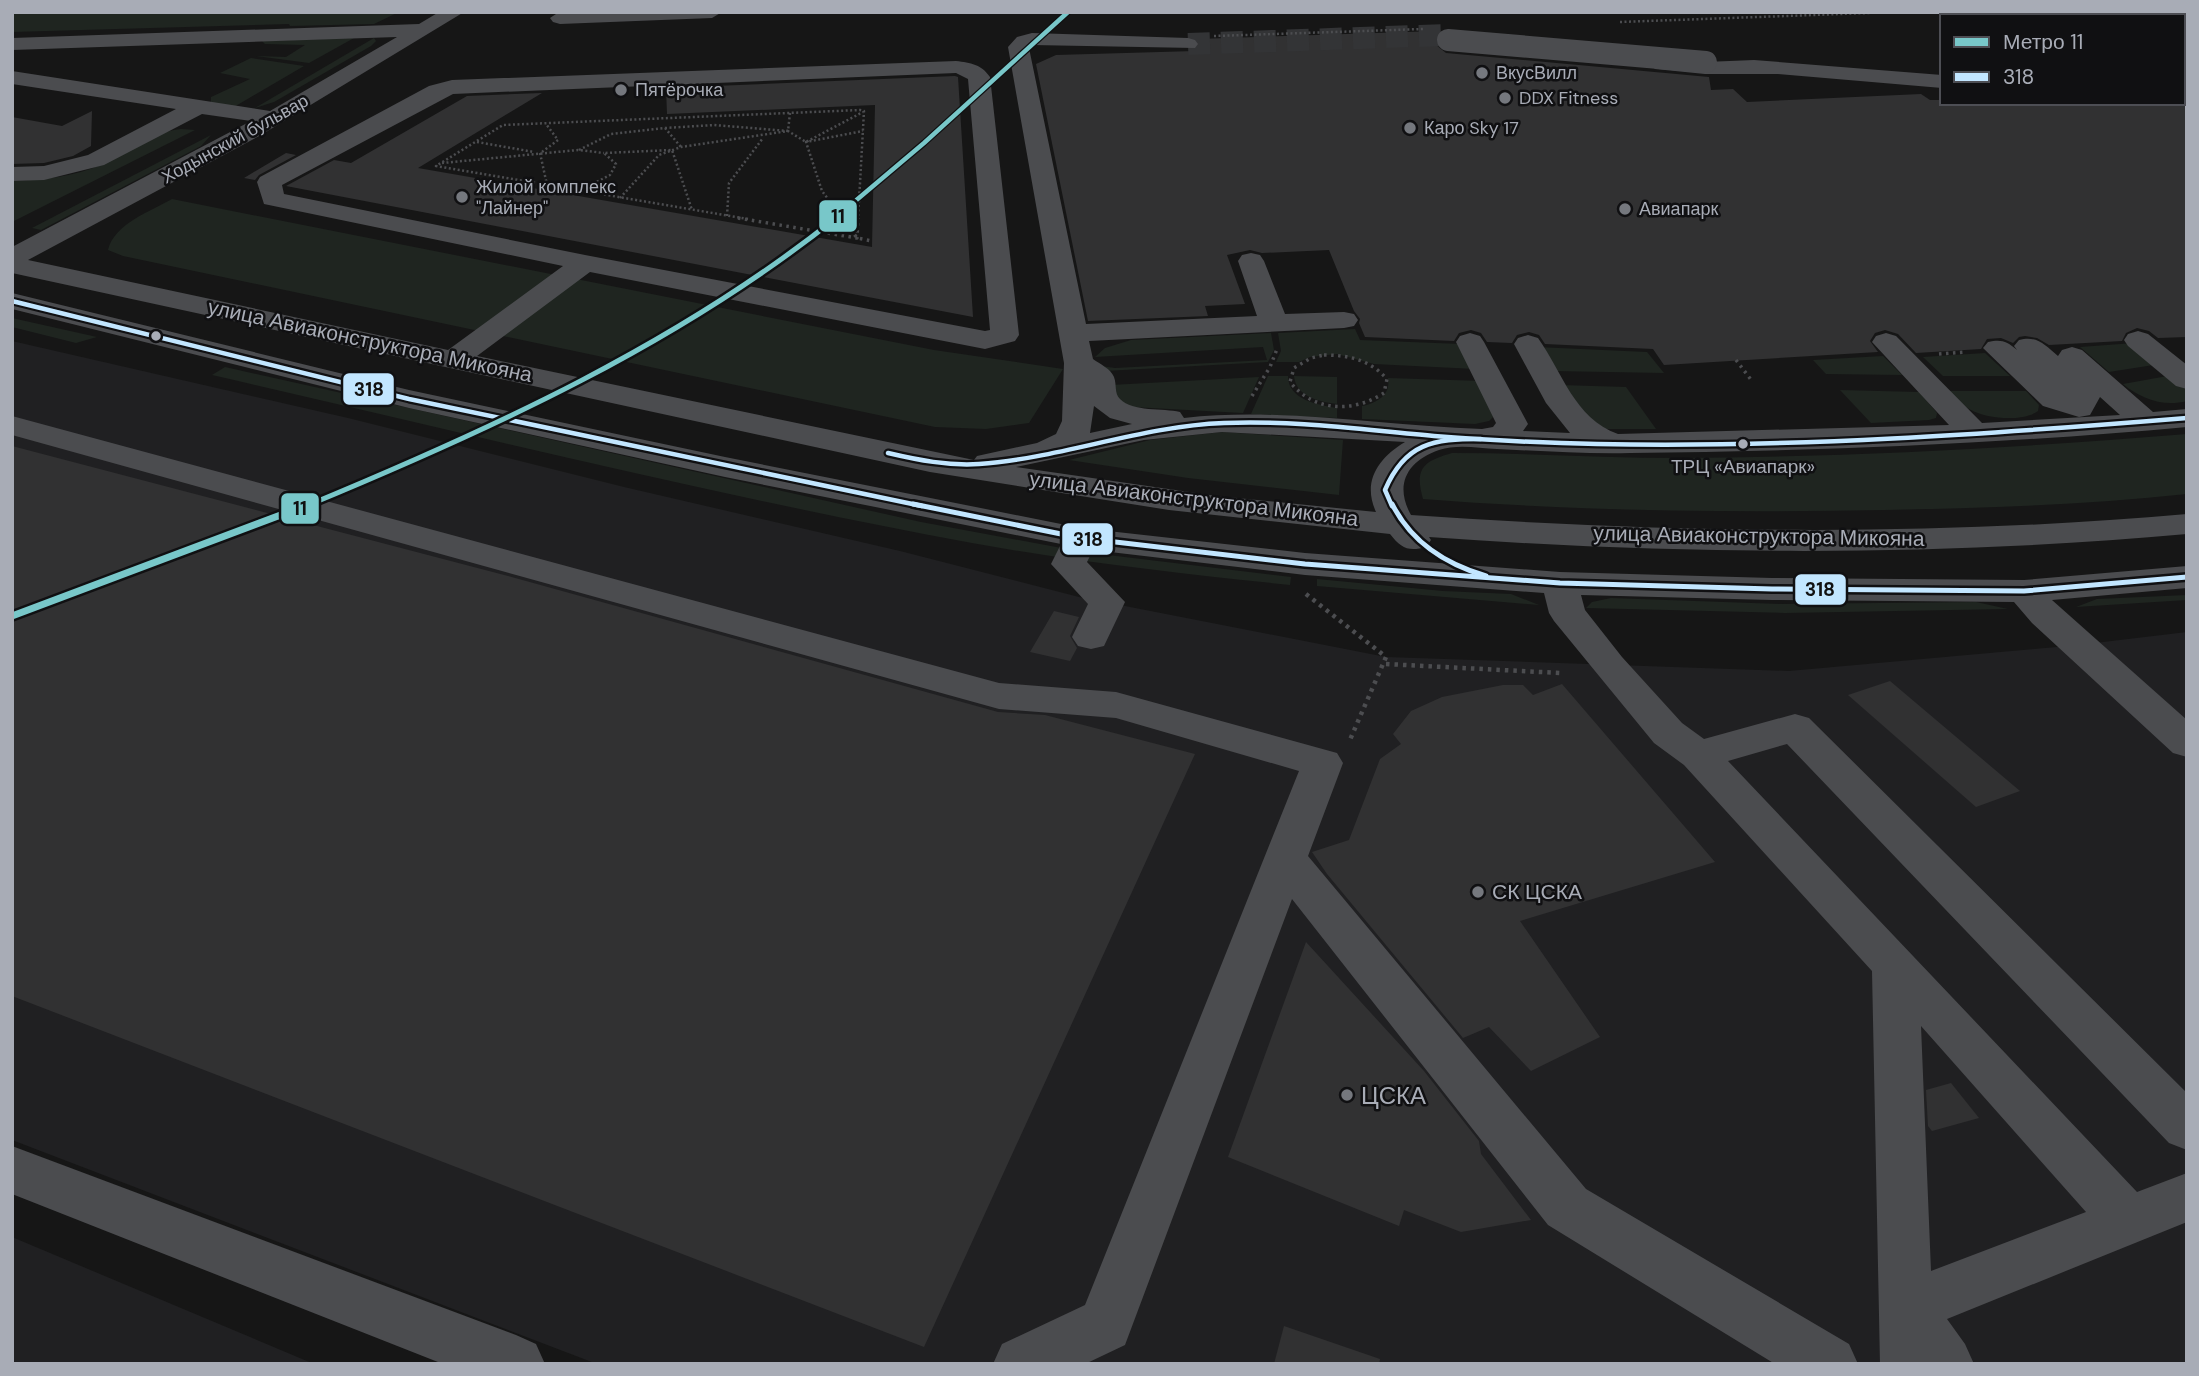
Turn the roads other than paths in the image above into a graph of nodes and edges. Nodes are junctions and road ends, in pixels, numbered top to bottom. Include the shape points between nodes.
1 (454, 12) edge
2 (712, 12) edge
3 (687, 15) edge
4 (560, 18) dead end
5 (425, 30) junction
6 (256, 35) junction
7 (12, 44) edge
8 (1188, 44) tunnel mouth
9 (295, 48) dead end
10 (1779, 68) junction
11 (12, 77) edge
12 (1940, 82) edge
13 (325, 89) junction
14 (437, 91) junction
15 (186, 113) junction
16 (97, 116) dead end
17 (263, 124) junction
18 (12, 174) edge
19 (12, 258) edge
20 (1251, 261) dead end
21 (586, 263) junction
22 (12, 265) edge
23 (12, 301) edge
24 (1344, 320) dead end
25 (1275, 332) junction
26 (1886, 342) dead end
27 (2163, 342) edge
28 (2059, 344) dead end
29 (2029, 346) dead end
30 (1077, 348) junction
31 (1998, 348) dead end
32 (454, 359) junction
33 (2187, 364) edge
34 (2187, 380) edge
35 (2089, 417) junction
36 (2186, 418) edge
37 (2146, 422) junction
38 (1234, 423) junction
39 (12, 425) edge
40 (1974, 433) junction
41 (1484, 439) junction
42 (1606, 443) junction
43 (1040, 454) junction
44 (930, 462) junction
45 (1400, 524) junction
46 (2187, 524) edge
47 (1081, 538) junction
48 (2187, 577) edge
49 (1500, 579) junction
50 (1560, 583) junction
51 (2024, 592) junction
52 (1091, 636) dead end
53 (2187, 743) edge
54 (1698, 755) junction
55 (1285, 859) junction
56 (1895, 965) junction
57 (2187, 1127) edge
58 (12, 1170) edge
59 (2187, 1197) edge
60 (2128, 1220) junction
61 (1905, 1309) junction
62 (516, 1364) edge
63 (1022, 1364) edge
64 (1829, 1364) edge
65 (1909, 1364) edge
66 (1945, 1364) edge

1 - 5 street, Ходынский бульвар
2 - 3 street
3 - 4 street
5 - 6 street
5 - 13 street, Ходынский бульвар
6 - 7 street
6 - 9 street via 255,45
8 - 30 street via 1032,39 1018,47
10 - 10 street, bridge via 1706,62 1446,37 1539,55 1705,68
10 - 12 street
11 - 15 street
13 - 14 street
13 - 17 street, Ходынский бульвар
14 - 21 street via 270,182 273,199
14 - 21 street via 468,86 956,67 970,69 979,77 1005,335 985,340
15 - 16 street via 139,104
15 - 17 street
15 - 18 street via 96,160 44,173
17 - 19 street, Ходынский бульвар
20 - 25 street
21 - 32 street
22 - 32 street, улица Авиаконструктора Микояна
23 - 47 street, улица Авиаконструктора Микояна via 422,401
24 - 25 street
25 - 30 street
26 - 40 street
27 - 33 street
27 - 34 street
28 - 37 street
29 - 35 street via 2085,397
30 - 38 street via 1099,377 1102,396 1118,411
30 - 43 street via 1078,421 1074,433
31 - 35 street via 2054,400
32 - 44 street, улица Авиаконструктора Микояна
35 - 37 street
35 - 40 street
36 - 37 street
38 - 41 street
38 - 43 street via 1144,431
39 - 55 street via 999,696 1116,705 1322,763
40 - 42 street
41 - 42 street
41 - 42 street via 1511,428 1499,343 1578,426
41 - 45 street via 1438,440 1404,454 1385,490
43 - 44 street via 976,464
44 - 45 street, улица Авиаконструктора Микояна via 1076,487
45 - 46 street, улица Авиаконструктора Микояна via 1693,539 1938,538 2100,533
45 - 49 street via 1432,556 1451,567
47 - 49 street, улица Авиаконструктора Микояна via 1305,564
47 - 52 street via 1069,565 1107,602
48 - 51 street, улица Авиаконструктора Микояна
49 - 50 street, улица Авиаконструктора Микояна
50 - 51 street, улица Авиаконструктора Микояна
50 - 54 street via 1567,613 1668,733
51 - 53 street
54 - 56 street
54 - 57 street via 1795,728
55 - 63 street via 1105,1325
55 - 64 street via 1567,1207
56 - 60 street
56 - 61 street
58 - 62 street
59 - 60 street
60 - 61 street
61 - 65 street
61 - 66 street

